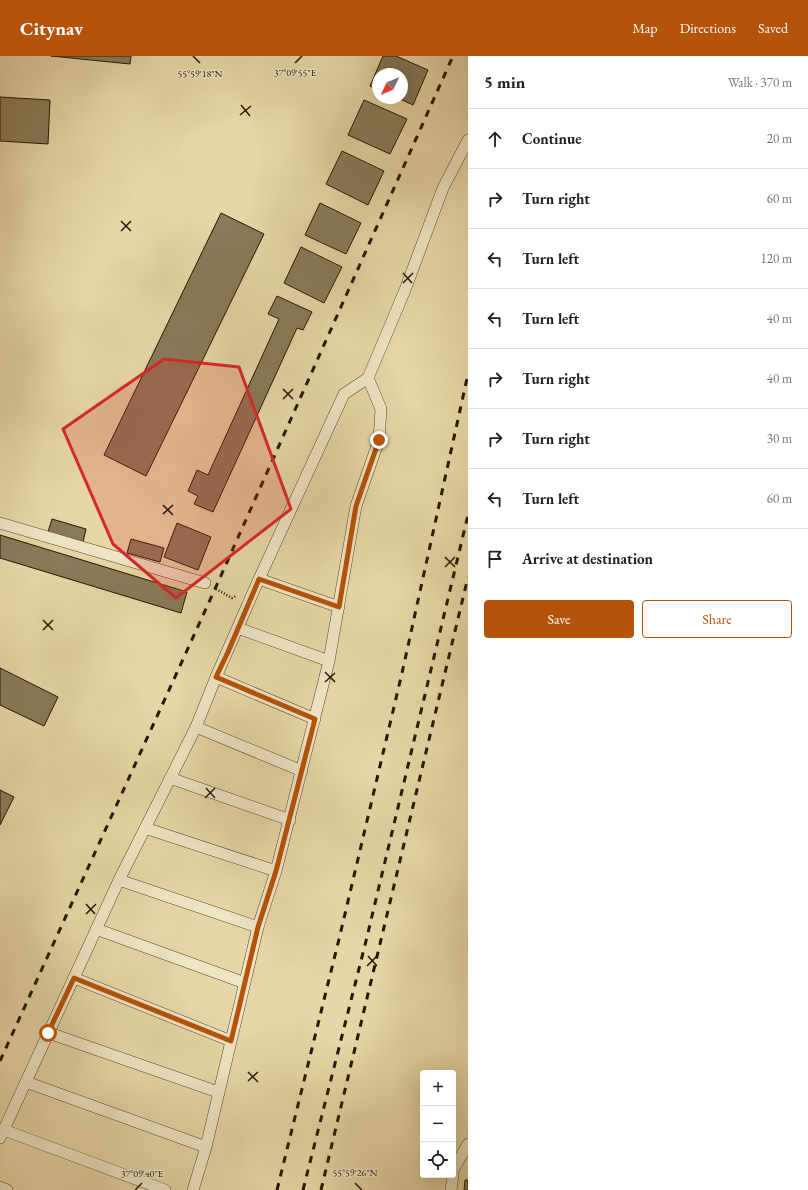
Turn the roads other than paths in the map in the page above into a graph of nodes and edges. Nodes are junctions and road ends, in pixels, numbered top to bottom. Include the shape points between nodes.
1 (468, 140) edge
2 (368, 378) junction
3 (0, 523) edge
4 (259, 579) junction
5 (205, 583) road end
6 (339, 607) junction
7 (238, 628) junction
8 (329, 661) junction
9 (216, 677) junction
10 (315, 719) junction
11 (196, 727) junction
12 (302, 770) junction
13 (170, 778) junction
14 (290, 820) junction
15 (145, 828) junction
16 (276, 871) junction
17 (119, 880) junction
18 (258, 927) junction
19 (96, 929) junction
20 (74, 978) junction
21 (245, 983) junction
22 (48, 1033) junction
23 (231, 1041) junction
24 (26, 1082) junction
25 (218, 1092) junction
26 (2, 1134) edge
27 (468, 1144) edge
28 (206, 1147) junction
29 (456, 1166) edge
30 (452, 1178) edge
31 (0, 1187) edge
32 (7, 1190) edge
33 (165, 1190) edge
34 (193, 1190) edge
35 (451, 1190) edge

1 - 2 lane via 443,188
2 - 4 lane via 344,394
2 - 6 lane via 381,409 379,440 356,506
3 - 5 lane
4 - 6 lane
4 - 7 lane
6 - 8 lane
7 - 8 lane
7 - 9 lane
8 - 10 lane
9 - 10 lane
9 - 11 lane
10 - 12 lane
11 - 12 lane
11 - 13 lane
12 - 14 lane
13 - 14 lane
13 - 15 lane
14 - 16 lane
15 - 16 lane
15 - 17 lane
16 - 18 lane
17 - 18 lane
17 - 19 lane
18 - 21 lane
19 - 20 lane
19 - 21 lane
20 - 22 lane
20 - 23 lane
21 - 23 lane
22 - 24 lane
22 - 25 lane
23 - 25 lane
24 - 26 lane
24 - 28 lane
25 - 28 lane
26 - 33 lane
27 - 29 lane
28 - 34 lane
30 - 35 lane
31 - 32 lane

